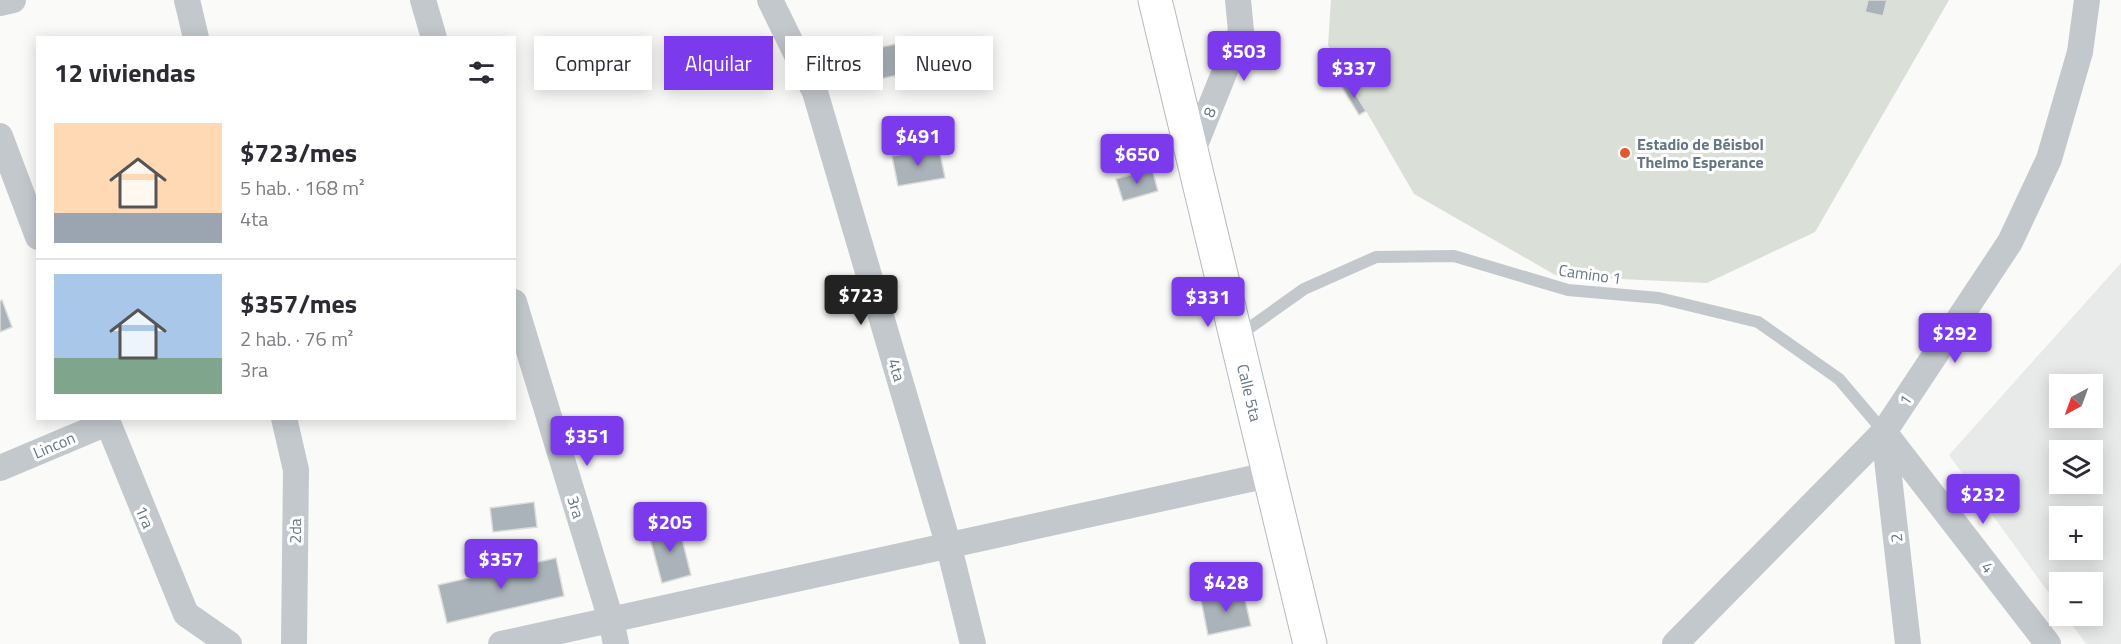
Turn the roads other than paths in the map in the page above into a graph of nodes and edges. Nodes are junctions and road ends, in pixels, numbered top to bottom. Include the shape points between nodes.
1 (13, 0) edge
2 (187, 0) edge
3 (423, 0) edge
4 (770, 0) edge
5 (1155, 0) edge
6 (1238, 0) edge
7 (2086, 0) edge
8 (0, 3) edge
9 (196, 36) edge
10 (433, 36) edge
11 (0, 136) edge
12 (1191, 156) junction
13 (36, 232) edge
14 (516, 309) edge
15 (1237, 337) junction
16 (284, 420) edge
17 (106, 421) edge
18 (1884, 432) junction
19 (0, 468) edge
20 (1268, 475) junction
21 (949, 546) junction
22 (613, 632) edge
23 (229, 644) edge
24 (294, 644) edge
25 (501, 644) edge
26 (973, 644) edge
27 (1310, 644) edge
28 (1675, 644) edge
29 (1908, 644) edge
30 (2048, 644) edge

1 - 8 street
2 - 9 street
3 - 10 street
4 - 21 street, 4ta via 815,92
5 - 12 street, Calle 5ta
6 - 12 street, 8 via 1241,31
7 - 18 street, 1 via 2080,52 2049,159 2010,242
11 - 13 street
12 - 15 street, Calle 5ta
14 - 22 street, 3ra
15 - 18 lane, Camino 1 via 1304,289 1376,257 1454,256 1568,290 1659,298 1758,322 1839,379
15 - 20 street, Calle 5ta
16 - 24 street, 2da via 296,470
17 - 19 street, Lincon
17 - 23 street, 1ra via 186,614
18 - 28 street, 1
18 - 29 street, 2
18 - 30 street, 4
20 - 21 street
20 - 27 street, Calle 5ta
21 - 22 street
21 - 26 street, 4ta
22 - 25 street

